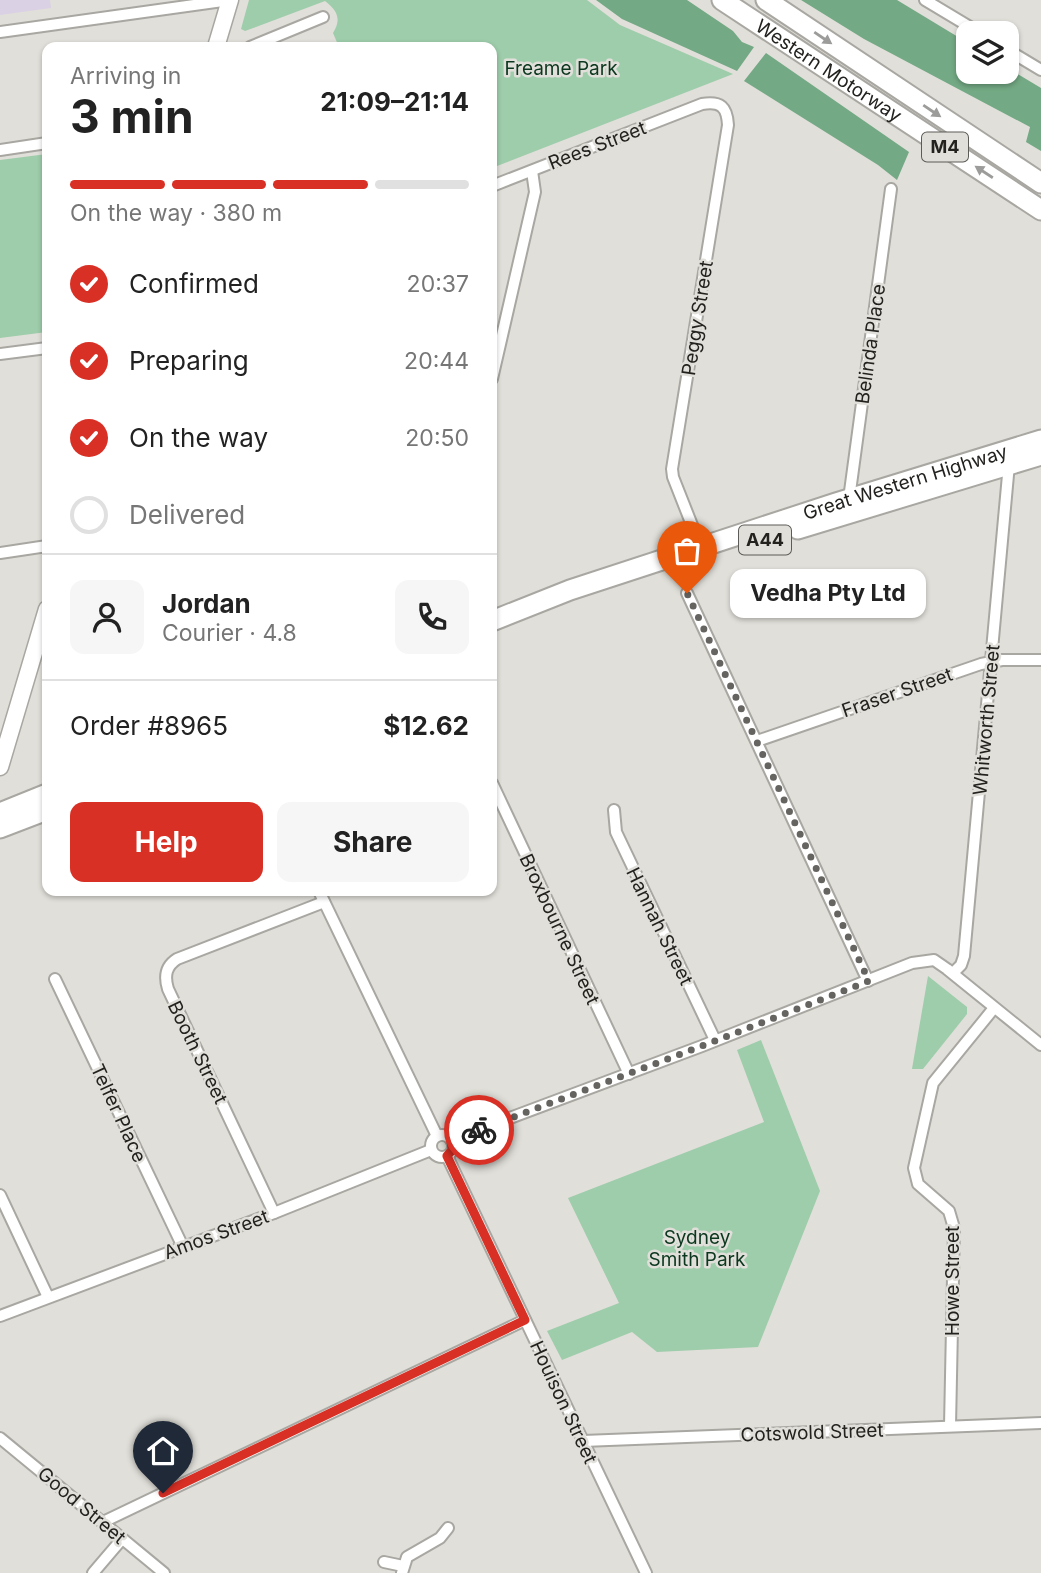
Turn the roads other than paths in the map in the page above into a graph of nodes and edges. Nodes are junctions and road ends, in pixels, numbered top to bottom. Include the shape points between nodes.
1 (230, 0) edge
2 (722, 0) edge
3 (766, 0) edge
4 (925, 0) edge
5 (323, 17) dead end
6 (960, 21) edge
7 (0, 32) edge
8 (217, 42) edge
9 (262, 42) edge
10 (1019, 57) edge
11 (1041, 70) edge
12 (702, 104) joint
13 (42, 144) edge
14 (985, 146) junction
15 (0, 150) edge
16 (1041, 167) edge
17 (532, 171) junction
18 (1041, 183) edge
19 (497, 184) edge
20 (891, 189) dead end
21 (1041, 210) edge
22 (42, 349) edge
23 (0, 354) edge
24 (497, 357) edge
25 (1041, 440) edge
26 (1041, 454) edge
27 (1009, 463) junction
28 (849, 499) junction
29 (42, 547) edge
30 (701, 548) junction
31 (0, 553) edge
32 (687, 593) dead end
33 (497, 619) edge
34 (42, 626) edge
35 (497, 630) edge
36 (1041, 660) edge
37 (991, 662) junction
38 (757, 741) junction
39 (0, 767) edge
40 (497, 794) edge
41 (42, 796) edge
42 (614, 810) dead end
43 (42, 812) edge
44 (0, 813) edge
45 (0, 828) edge
46 (322, 896) edge
47 (953, 973) junction
48 (55, 979) dead end
49 (869, 981) junction
50 (994, 1008) junction
51 (715, 1040) junction
52 (1041, 1045) edge
53 (629, 1074) junction
54 (437, 1136) junction
55 (451, 1140) junction
56 (431, 1150) junction
57 (447, 1156) junction
58 (0, 1195) edge
59 (274, 1213) junction
60 (183, 1247) junction
61 (48, 1297) junction
62 (0, 1316) edge
63 (525, 1320) junction
64 (1041, 1423) edge
65 (950, 1426) junction
66 (0, 1438) edge
67 (583, 1441) junction
68 (103, 1522) junction
69 (447, 1528) dead end
70 (122, 1539) junction
71 (384, 1562) dead end
72 (402, 1569) edge
73 (93, 1573) edge
74 (164, 1573) edge
75 (646, 1573) edge

1 - 7 street
1 - 8 main road
21 -> 2 highway, Western Motorway / M4
3 -> 14 highway, Western Motorway / M4
4 - 6 street
5 - 9 street
10 - 11 street
12 - 17 street, Rees Street
12 - 30 street, Peggy Street via 720,105 727,113 728,125 672,469
13 - 15 street
14 - 16 highway, M4
14 - 18 highway, Western Motorway / M4
17 - 19 street, Rees Street
17 - 24 street via 535,191
20 - 28 street, Belinda Place
22 - 23 street
25 - 28 highway, Great Western Highway / A44
26 - 27 highway, Great Western Highway / A44
27 - 35 highway, Great Western Highway / A44 via 613,587
27 - 37 street, Whitworth Street
28 - 30 highway, Great Western Highway / A44
29 - 31 street
30 - 33 highway, Great Western Highway / A44
32 - 38 street
34 - 39 main road
36 - 37 street, Fraser Street
37 - 38 street, Fraser Street
37 - 47 street, Whitworth Street via 964,956
38 - 49 street
40 - 53 street, Broxbourne Street
41 - 44 highway
42 - 51 street, Hannah Street via 616,832
43 - 45 highway
46 - 54 street
46 - 59 street, Booth Street via 177,958 166,975 168,989
47 - 49 street via 934,960 912,963
47 - 50 street
48 - 60 street, Telfer Place
49 - 51 street
50 - 52 street
50 - 65 street, Howe Street via 933,1083 914,1168 918,1184 945,1207 954,1228
51 - 53 street
53 - 55 street
54 - 55 street
54 - 56 street
55 - 57 street
56 - 57 street via 439,1157
56 - 59 street, Amos Street
57 - 63 street, Houison Street
58 - 61 street
59 - 60 street, Amos Street
60 - 61 street, Amos Street
61 - 62 street, Amos Street
63 - 67 street, Houison Street
63 - 68 street
64 - 65 street, Cotswold Street
65 - 67 street, Cotswold Street
66 - 68 street, Good Street
67 - 75 street, Houison Street
68 - 70 street, Good Street
69 - 72 street via 440,1538 410,1555
70 - 73 street
70 - 74 street, Good Street
71 - 72 street

